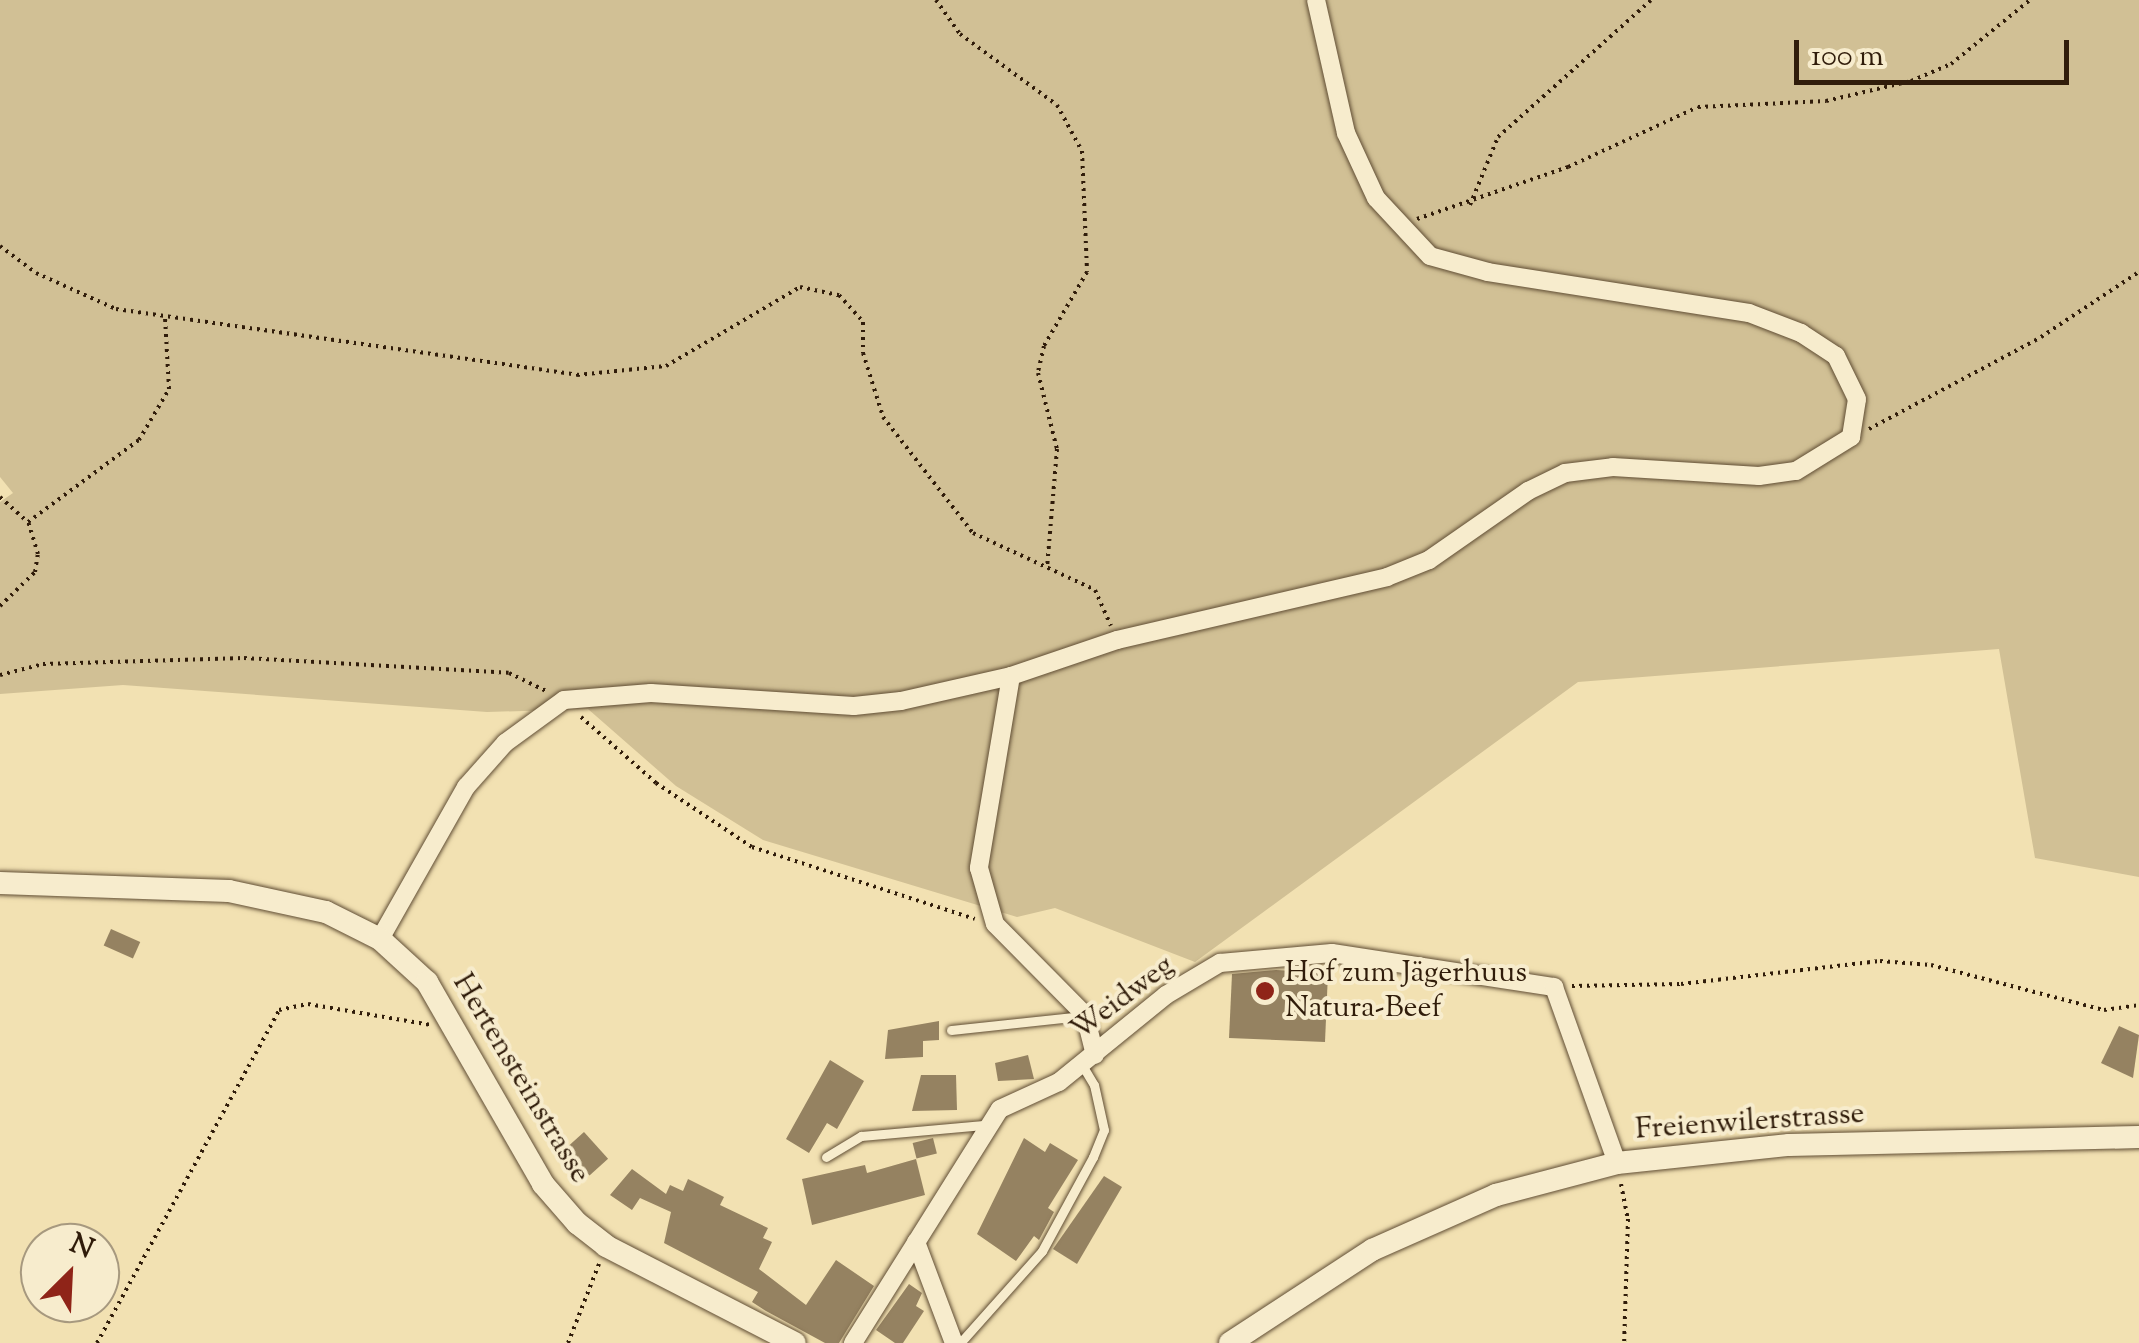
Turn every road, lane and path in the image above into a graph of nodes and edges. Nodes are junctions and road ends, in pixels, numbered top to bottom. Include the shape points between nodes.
1 (936, 0) edge
2 (1316, 0) edge
3 (1651, 0) edge
4 (2030, 0) edge
5 (1470, 205) junction
6 (1396, 225) junction
7 (0, 246) edge
8 (2139, 272) edge
9 (165, 317) junction
10 (1851, 437) junction
11 (0, 497) edge
12 (28, 522) junction
13 (1048, 568) junction
14 (0, 606) edge
15 (1116, 640) junction
16 (0, 675) edge
17 (1011, 676) junction
18 (564, 700) junction
19 (0, 883) edge
20 (994, 924) junction
21 (380, 939) junction
22 (1554, 987) junction
23 (2139, 1005) edge
24 (1085, 1015) junction
25 (455, 1022) junction
26 (952, 1030) dead end
27 (1088, 1060) junction
28 (984, 1125) junction
29 (2139, 1137) edge
30 (826, 1157) dead end
31 (1617, 1164) junction
32 (916, 1242) junction
33 (606, 1246) junction
34 (97, 1343) edge
35 (568, 1343) edge
36 (795, 1343) edge
37 (853, 1343) edge
38 (957, 1343) edge
39 (1230, 1343) edge
40 (1624, 1343) edge

1 - 13 path via 960,34 1057,105 1082,151 1087,272 1044,346 1038,374 1057,449
2 - 6 street via 1346,133
3 - 5 path via 1498,137
4 - 5 path via 1951,64 1910,82 1826,101 1698,107
5 - 6 path
6 - 10 street via 1430,256 1488,272 1749,314 1801,333 1836,356 1858,400
7 - 9 path via 76,294
8 - 10 path via 1941,395
9 - 12 path via 169,390 139,440
9 - 13 path via 608,376 697,354 777,298 800,288 821,289 839,295 863,322 863,353 883,417 973,533 1006,554
10 - 15 street via 1796,472 1759,476 1612,467 1565,474 1528,490 1429,560 1387,577
11 - 12 path
12 - 14 path via 38,554 34,572
13 - 15 path via 1096,590
15 - 17 street
16 - 18 path via 43,664 244,658 509,673
17 - 18 street via 854,706 651,693
17 - 20 street via 981,826 979,868
18 - 20 path via 610,747 752,847 894,898
18 - 21 street via 505,743 466,787
19 - 21 street, Hertensteinstrasse via 229,891 326,912
20 - 24 street
21 - 25 street, Hertensteinstrasse via 428,982
22 - 23 path via 1681,984 1897,962 1931,964 2104,1010
22 - 27 street, Weidweg via 1445,965 1332,952 1273,954 1220,964 1166,996
22 - 31 street
24 - 26 lane
24 - 27 street
25 - 33 street, Hertensteinstrasse via 543,1184
25 - 34 path via 421,1026 308,1004 279,1010
27 - 28 street, Weidweg via 1000,1109
27 - 38 lane via 1104,1130 1093,1158 1042,1251
28 - 30 lane via 861,1136
28 - 32 street, Weidweg
29 - 31 street, Freienwilerstrasse via 1789,1145
31 - 39 street, Freienwilerstrasse via 1496,1195 1372,1250
31 - 40 path via 1628,1219
32 - 37 street, Weidweg
32 - 38 street
33 - 35 path
33 - 36 street, Hertensteinstrasse

